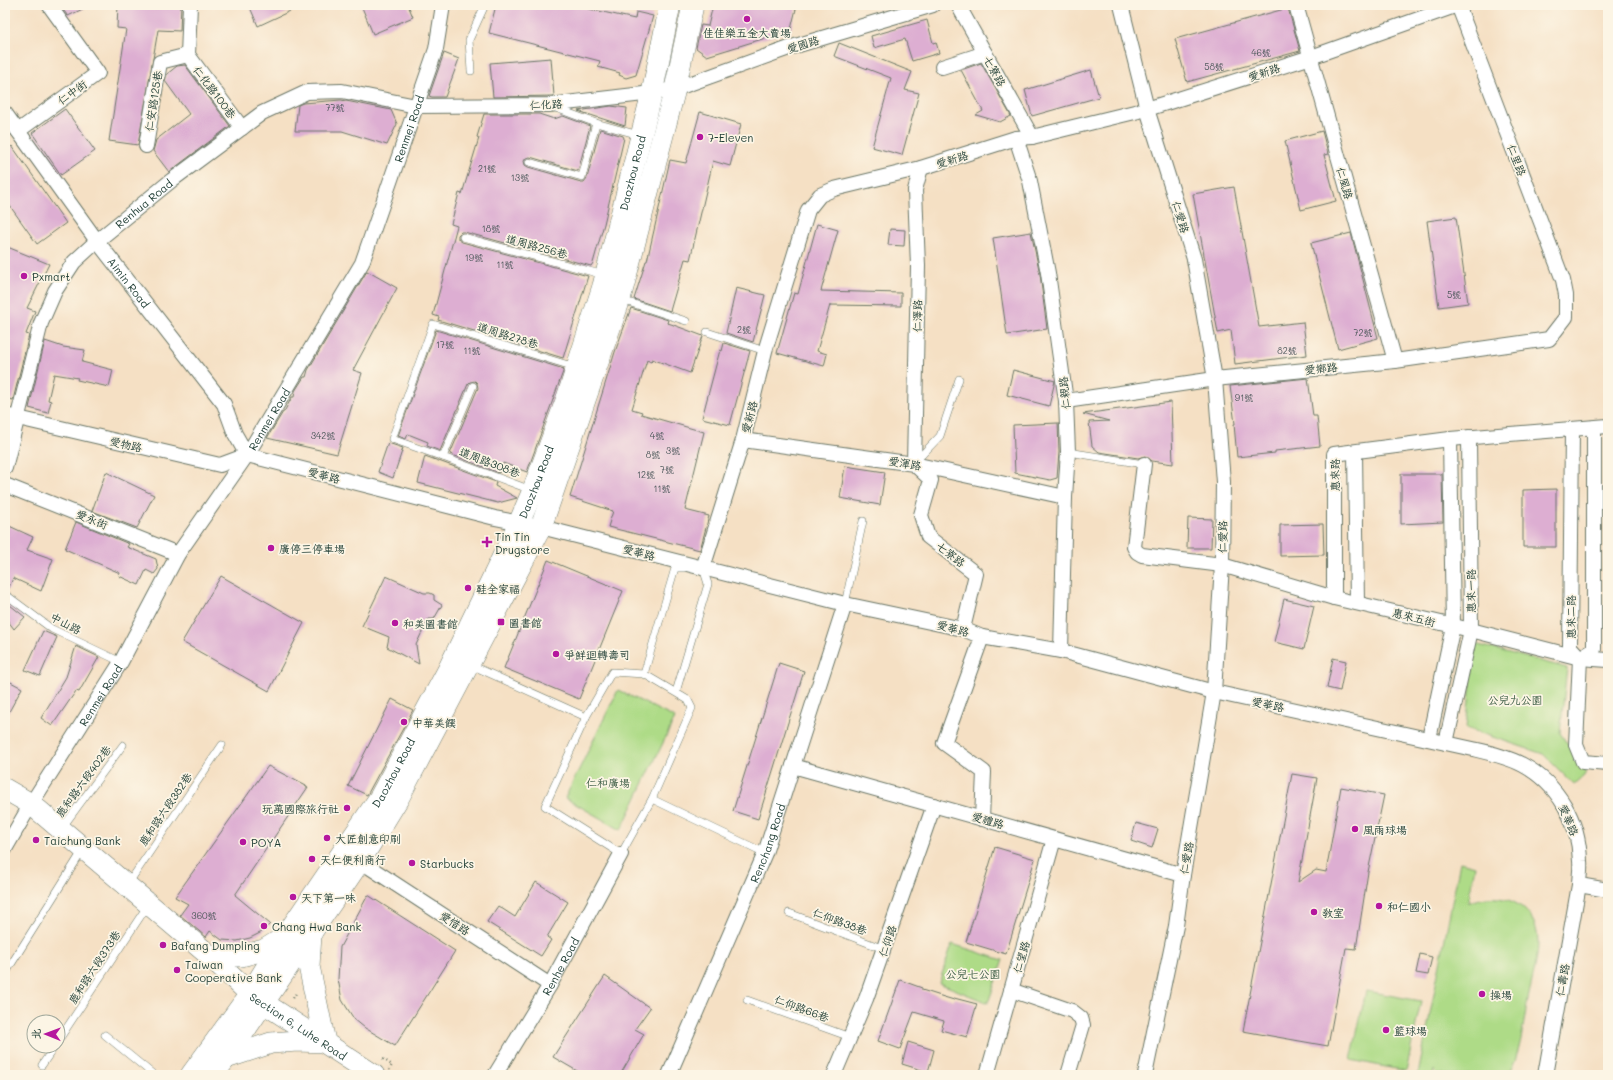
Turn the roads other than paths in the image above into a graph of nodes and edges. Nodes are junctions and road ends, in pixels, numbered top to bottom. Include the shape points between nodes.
1 (49, 5) edge
2 (190, 5) edge
3 (443, 5) edge
4 (486, 5) edge
5 (670, 5) edge
6 (692, 5) edge
7 (933, 5) edge
8 (958, 5) edge
9 (1121, 5) edge
10 (1296, 5) edge
11 (1458, 5) edge
12 (985, 53) junction
13 (188, 55) junction
14 (1311, 57) junction
15 (942, 67) dead end
16 (471, 71) dead end
17 (675, 89) junction
18 (652, 93) junction
19 (416, 106) junction
20 (549, 106) junction
21 (1147, 109) junction
22 (5, 114) edge
23 (596, 123) junction
24 (242, 128) junction
25 (18, 131) junction
26 (641, 135) junction
27 (1032, 137) junction
28 (1016, 138) junction
29 (146, 146) dead end
30 (529, 162) dead end
31 (921, 168) junction
32 (463, 237) dead end
33 (97, 241) junction
34 (605, 276) junction
35 (620, 299) junction
36 (1566, 317) joint
37 (686, 320) dead end
38 (707, 332) dead end
39 (765, 351) junction
40 (1395, 361) junction
41 (577, 367) junction
42 (959, 379) dead end
43 (1215, 379) junction
44 (473, 386) dead end
45 (1066, 401) junction
46 (11, 417) edge
47 (1608, 426) edge
48 (1594, 428) junction
49 (1572, 429) junction
50 (1469, 437) junction
51 (1450, 439) junction
52 (743, 440) junction
53 (1068, 452) junction
54 (1355, 452) junction
55 (247, 455) junction
56 (443, 456) junction
57 (914, 464) junction
58 (1144, 464) joint
59 (5, 468) edge
60 (5, 485) edge
61 (533, 490) junction
62 (1065, 497) junction
63 (863, 521) dead end
64 (519, 523) junction
65 (541, 527) junction
66 (178, 554) junction
67 (1222, 565) junction
68 (703, 568) junction
69 (5, 594) edge
70 (1334, 598) junction
71 (1357, 603) junction
72 (845, 604) junction
73 (1453, 626) junction
74 (963, 629) junction
75 (1470, 630) junction
76 (982, 637) junction
77 (1061, 651) junction
78 (1580, 658) junction
79 (1608, 660) edge
80 (121, 662) junction
81 (470, 665) junction
82 (644, 674) junction
83 (676, 692) junction
84 (1214, 692) junction
85 (586, 717) junction
86 (1430, 739) junction
87 (1446, 743) junction
88 (123, 745) dead end
89 (222, 745) dead end
90 (1608, 764) edge
91 (792, 766) junction
92 (5, 789) edge
93 (652, 799) junction
94 (31, 804) junction
95 (934, 805) junction
96 (982, 819) junction
97 (61, 830) junction
98 (1054, 839) junction
99 (5, 849) edge
100 (83, 849) junction
101 (765, 853) junction
102 (621, 854) junction
103 (360, 861) junction
104 (1183, 875) junction
105 (127, 885) junction
106 (1579, 885) junction
107 (1608, 890) edge
108 (148, 904) junction
109 (789, 913) dead end
110 (310, 935) junction
111 (285, 937) junction
112 (884, 948) junction
113 (210, 956) junction
114 (5, 974) edge
115 (550, 985) junction
116 (1011, 990) junction
117 (256, 998) junction
118 (747, 1000) dead end
119 (66, 1029) edge
120 (105, 1035) dead end
121 (850, 1037) junction
122 (325, 1042) junction
123 (50, 1054) edge
124 (226, 1058) junction
125 (42, 1065) dead end
126 (154, 1075) edge
127 (191, 1075) edge
128 (213, 1075) edge
129 (374, 1075) edge
130 (495, 1075) edge
131 (669, 1075) edge
132 (834, 1075) edge
133 (987, 1075) edge
134 (1068, 1075) edge
135 (1146, 1075) edge
136 (1545, 1075) edge

1 - 25 street, 仁中街 via 98,73
2 - 13 street
3 - 19 street, Renmei Road via 436,49
4 - 16 lane via 469,40
5 - 18 main road, Daozhou Road
6 - 17 main road, Daozhou Road
7 - 17 street, 愛國路 via 792,47
8 - 12 street, 七寮路
9 - 21 street, 仁愛路
10 - 14 street, 仁風路
11 - 14 street, 愛新路
11 - 36 street, 仁里路 via 1563,280
12 - 15 street
12 - 27 street, 七寮路
13 - 24 street, 仁化路100巷
13 - 29 street, 仁安路125巷 via 160,62
14 - 21 street, 愛新路
14 - 40 street, 仁風路
17 - 18 street, 仁化路
17 - 35 main road, Daozhou Road
18 - 20 street, 仁化路
18 - 26 main road, Daozhou Road
19 - 20 street, 仁化路
19 - 24 street, Renhua Road via 342,91 307,92 262,113
19 - 55 street, Renmei Road via 362,262
20 - 23 lane
21 - 27 street, 愛新路
21 - 43 street, 仁愛路 via 1194,259
22 - 25 street, Aimin Road
23 - 26 lane
23 - 30 lane via 582,177
24 - 33 street, Renhua Road via 172,180
25 - 33 street, Aimin Road
26 - 34 main road, Daozhou Road
27 - 28 street, 愛新路
28 - 31 street, 愛新路
28 - 45 street, 仁親路 via 1030,181 1046,265
31 - 39 street, 愛新路 via 834,189 817,198 808,210
31 - 57 street, 仁澤路 via 915,190 918,266
32 - 34 lane, 道周路256巷
33 - 46 street, Renhua Road via 74,262 55,291 41,323
33 - 55 street, Aimin Road via 224,404 235,434
34 - 41 main road, Daozhou Road
35 - 37 lane
35 - 65 main road, Daozhou Road
36 - 40 street, 愛鄉路 via 1549,339
38 - 39 lane
39 - 52 street, 愛新路
40 - 43 street, 愛鄉路
41 - 56 lane, 道周路278巷 via 433,324 392,439
41 - 61 main road, Daozhou Road
42 - 57 lane via 940,436
43 - 45 street, 愛鄉路
43 - 67 street, 仁愛路 via 1223,482
44 - 56 lane, 道周路308巷
45 - 53 street, 仁親路
46 - 55 street, 愛物路 via 220,465
46 - 59 street, Renhua Road
47 - 48 street
48 - 49 street
48 - 78 street via 1594,649
49 - 50 street
49 - 78 street, 惠來二路 via 1570,647
50 - 51 street
50 - 75 street, 惠來一路
51 - 54 street
51 - 73 street, 惠來一路
52 - 57 street, 愛渾路
52 - 68 street, 愛新路
53 - 58 lane
53 - 62 street, 仁親路
54 - 70 street, 惠來路 via 1334,454
54 - 71 street, 惠來路
55 - 64 street, 愛華路
55 - 66 street, Renmei Road
56 - 61 lane, 道周路308巷
57 - 62 street, 愛渾路
57 - 74 street, 七寮路 via 931,480 922,515 928,537 976,574
58 - 67 street, 惠來五街 via 1134,547 1137,552 1142,555
60 - 66 street, 愛永街
61 - 64 main road, Daozhou Road
62 - 77 street, 仁親路
63 - 72 lane
64 - 65 street, 愛華路
64 - 111 main road, Daozhou Road via 448,672 380,797
65 - 68 street, 愛華路
65 - 81 main road, Daozhou Road
66 - 80 street, Renmei Road
67 - 70 street, 惠來五街
67 - 84 street, 仁愛路
68 - 72 street, 愛華路
68 - 82 lane via 675,568
68 - 83 lane via 708,584
69 - 80 lane, 中山路 via 52,629
70 - 71 street, 惠來五街
71 - 73 street, 惠來五街
72 - 74 street, 愛華路
72 - 91 street, Renchang Road
73 - 75 street, 惠來五街
73 - 86 street, 惠來一路
74 - 76 street, 愛華路
75 - 78 street, 惠來五街
75 - 87 street, 惠來一路
76 - 77 street, 愛華路
76 - 96 street via 944,743 984,772
77 - 84 street, 愛華路
78 - 79 street, 惠來五街
78 - 90 street via 1576,745 1583,762
80 - 94 street, Renmei Road
81 - 85 lane
81 - 103 main road, Daozhou Road via 398,799
82 - 83 lane
82 - 85 lane via 612,672
83 - 93 lane via 688,700 692,708
84 - 86 street, 愛華路
84 - 104 street, 仁愛路
85 - 102 lane via 545,806
86 - 87 street, 愛華路
87 - 106 street, 愛華路 via 1507,758 1536,773 1549,785 1574,825 1581,862
88 - 97 lane, 鹿和路六段402巷
89 - 105 lane, 鹿和路六段382巷
91 - 95 street, 愛禮路
91 - 101 street, Renchang Road
92 - 94 main road, Section 6, Luhe Road
93 - 101 lane
93 - 102 lane
94 - 97 main road, Section 6, Luhe Road
94 - 99 street, Renmei Road
95 - 96 street, 愛禮路
95 - 112 street, 仁仰路
96 - 98 street, 愛禮路
97 - 100 main road, Section 6, Luhe Road
98 - 104 street, 愛禮路
98 - 116 street, 仁望路
100 - 105 main road, Section 6, Luhe Road
100 - 114 lane
101 - 131 street, Renchang Road
102 - 115 street, Renhe Road
103 - 110 main road, Daozhou Road
103 - 115 street, 愛惜路
104 - 135 street, 仁愛路 via 1176,926
105 - 108 main road, Section 6, Luhe Road
106 - 107 street
106 - 136 street, 仁壽路
108 - 113 main road, Section 6, Luhe Road
108 - 119 lane, 鹿和路六段373巷
109 - 112 lane, 仁仰路38巷
110 - 117 main road, Daozhou Road
110 - 122 main road via 309,966
111 - 113 main road via 264,950 241,956
111 - 117 main road, Daozhou Road
112 - 121 street, 仁仰路
113 - 117 main road, Section 6, Luhe Road
115 - 130 street, Renhe Road
116 - 133 street, 仁望路
116 - 134 street via 1072,1011 1081,1018 1083,1025
117 - 122 main road, Section 6, Luhe Road
117 - 124 main road, Daozhou Road
117 - 127 main road, Daozhou Road
118 - 121 lane, 仁仰路66巷
120 - 126 lane
121 - 132 street, 仁仰路
122 - 124 main road via 272,1043
122 - 129 main road, Section 6, Luhe Road
123 - 125 lane
124 - 128 main road, Daozhou Road

